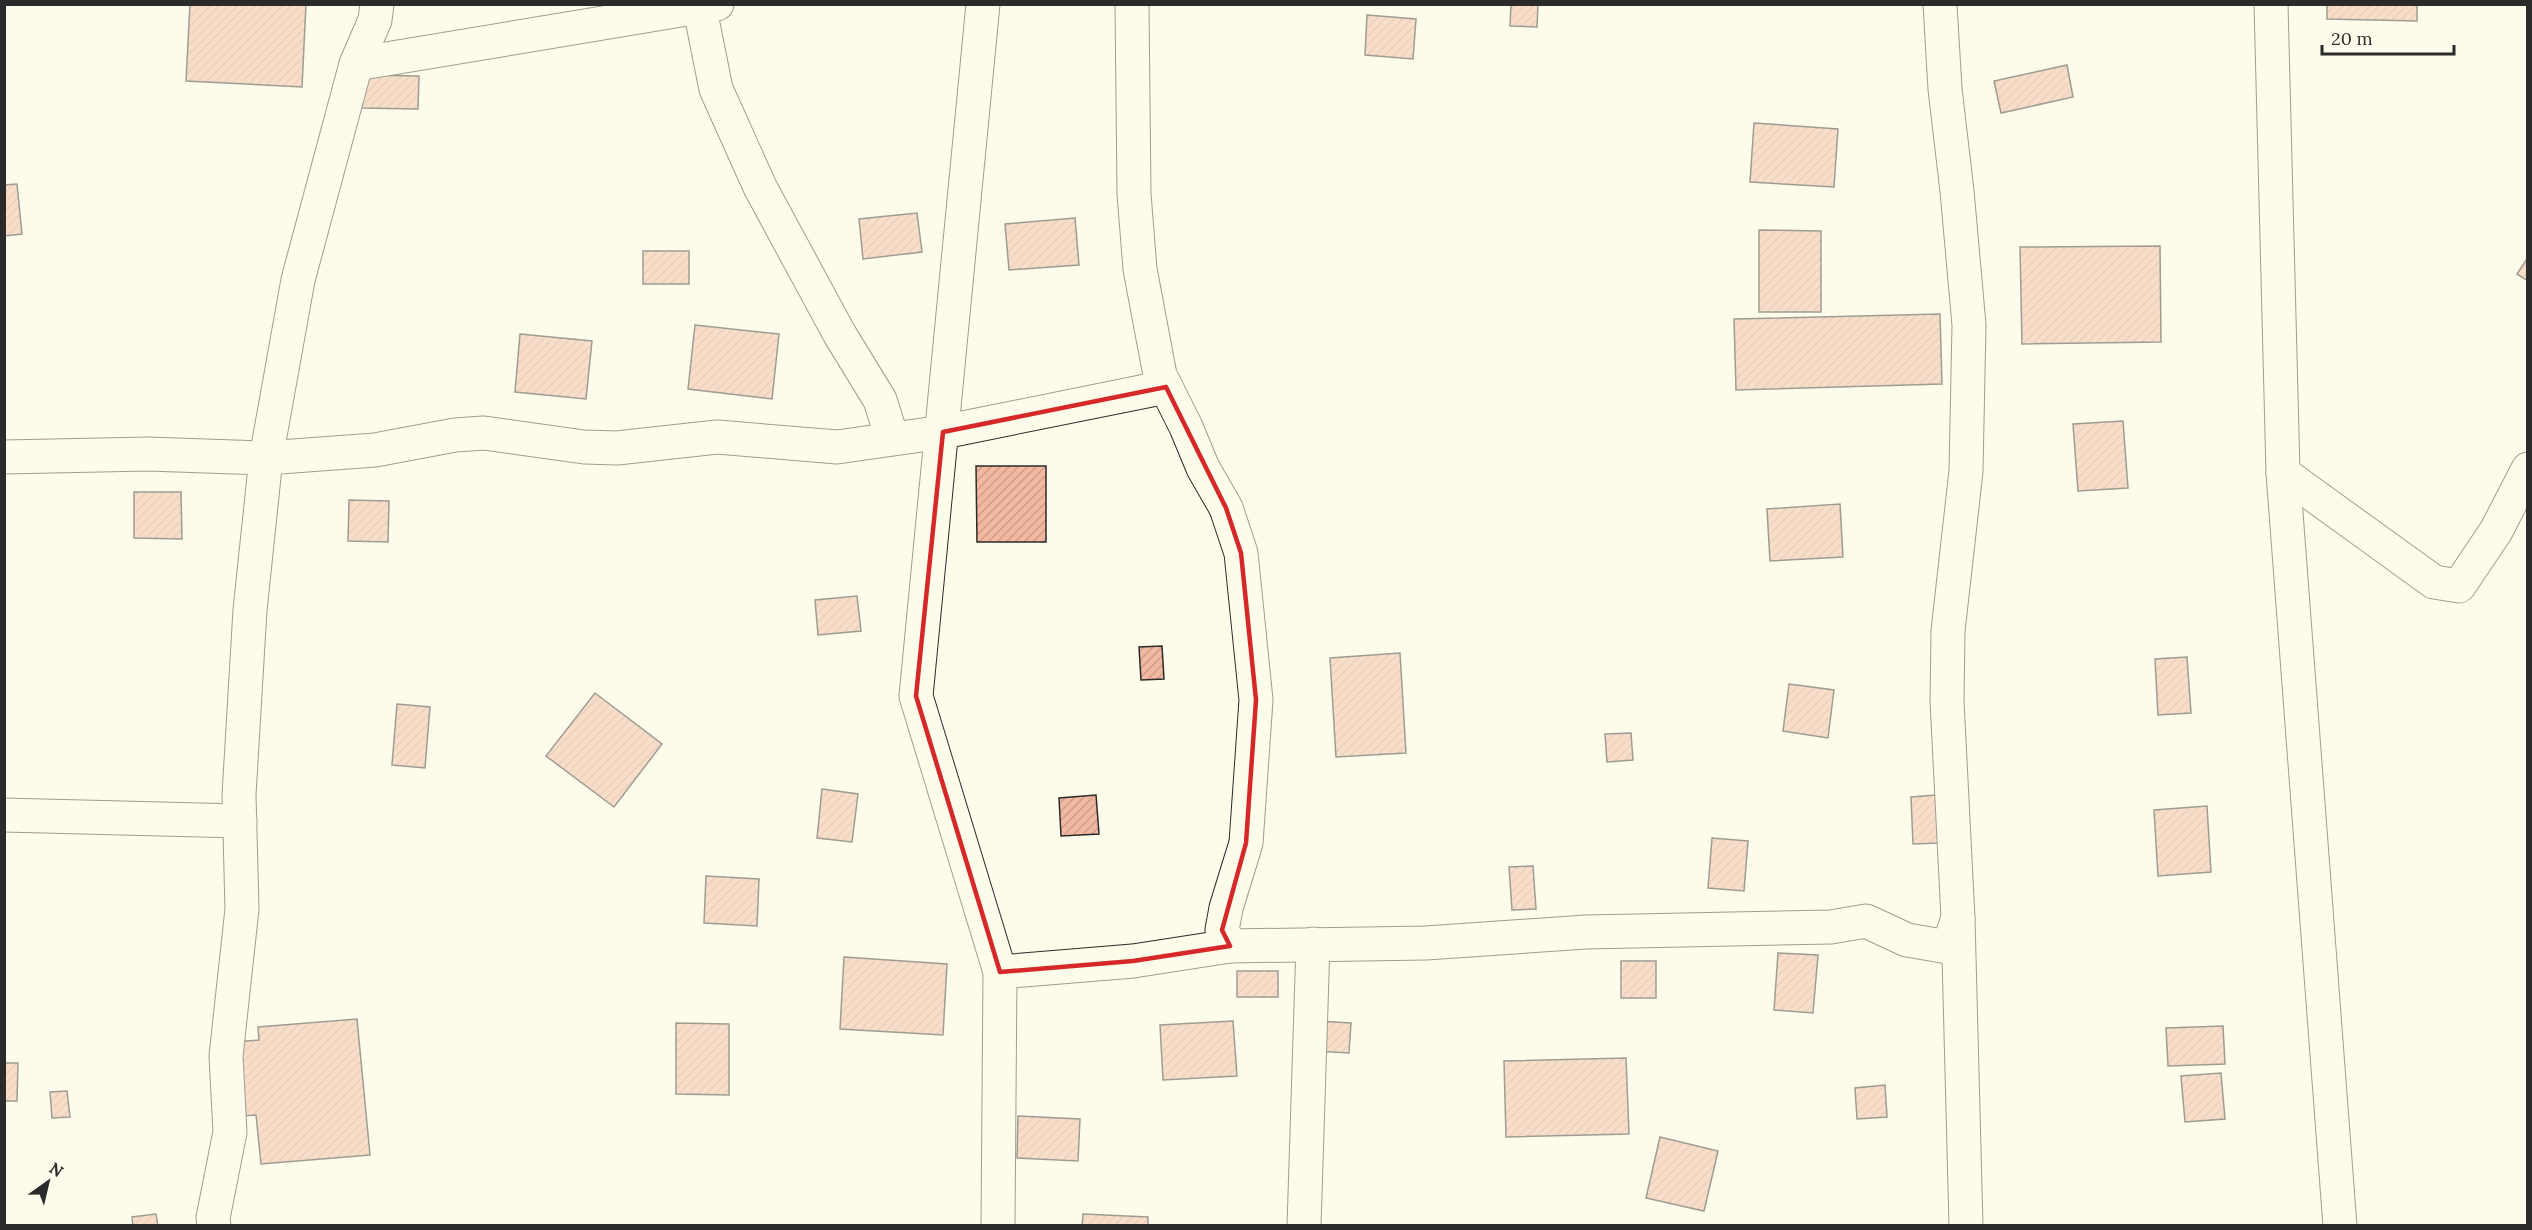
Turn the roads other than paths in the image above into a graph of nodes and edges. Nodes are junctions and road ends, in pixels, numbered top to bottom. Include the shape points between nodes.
1 (377, 4) edge
2 (983, 4) edge
3 (1132, 4) edge
4 (1940, 4) edge
5 (2271, 4) edge
6 (705, 6) edge
7 (356, 64) junction
8 (1166, 387) junction
9 (943, 432) junction
10 (892, 438) junction
11 (4, 457) edge
12 (266, 458) junction
13 (2528, 469) edge
14 (2283, 473) junction
15 (4, 815) edge
16 (240, 821) junction
17 (1958, 918) junction
18 (1313, 944) junction
19 (1230, 946) junction
20 (1000, 972) junction
21 (214, 1226) edge
22 (998, 1226) edge
23 (1304, 1226) edge
24 (1966, 1226) edge
25 (2340, 1226) edge

1 - 7 street via 375,20
2 - 9 street
3 - 8 street via 1134,194 1140,269 1160,375
4 - 17 street via 1969,325 1966,471 1948,643 1948,741
5 - 14 street
6 - 7 street
6 - 10 street via 716,88 760,187 879,400
7 - 12 street via 298,280
8 - 9 street
8 - 19 street via 1226,508 1241,553 1256,700 1246,843 1222,930
9 - 10 street
9 - 20 street via 916,696
10 - 12 street via 837,447 717,437 617,448 483,433 375,450
11 - 12 street via 148,454
12 - 16 street via 250,610
13 - 14 street via 2496,531 2459,586 2434,582
14 - 25 street
15 - 16 street
16 - 21 street via 242,909 226,1056 230,1132
17 - 18 street via 1948,947 1907,940 1866,921 1831,927 1586,932 1426,943
17 - 24 street
18 - 19 street
18 - 23 street
19 - 20 street via 1133,961
20 - 22 street

